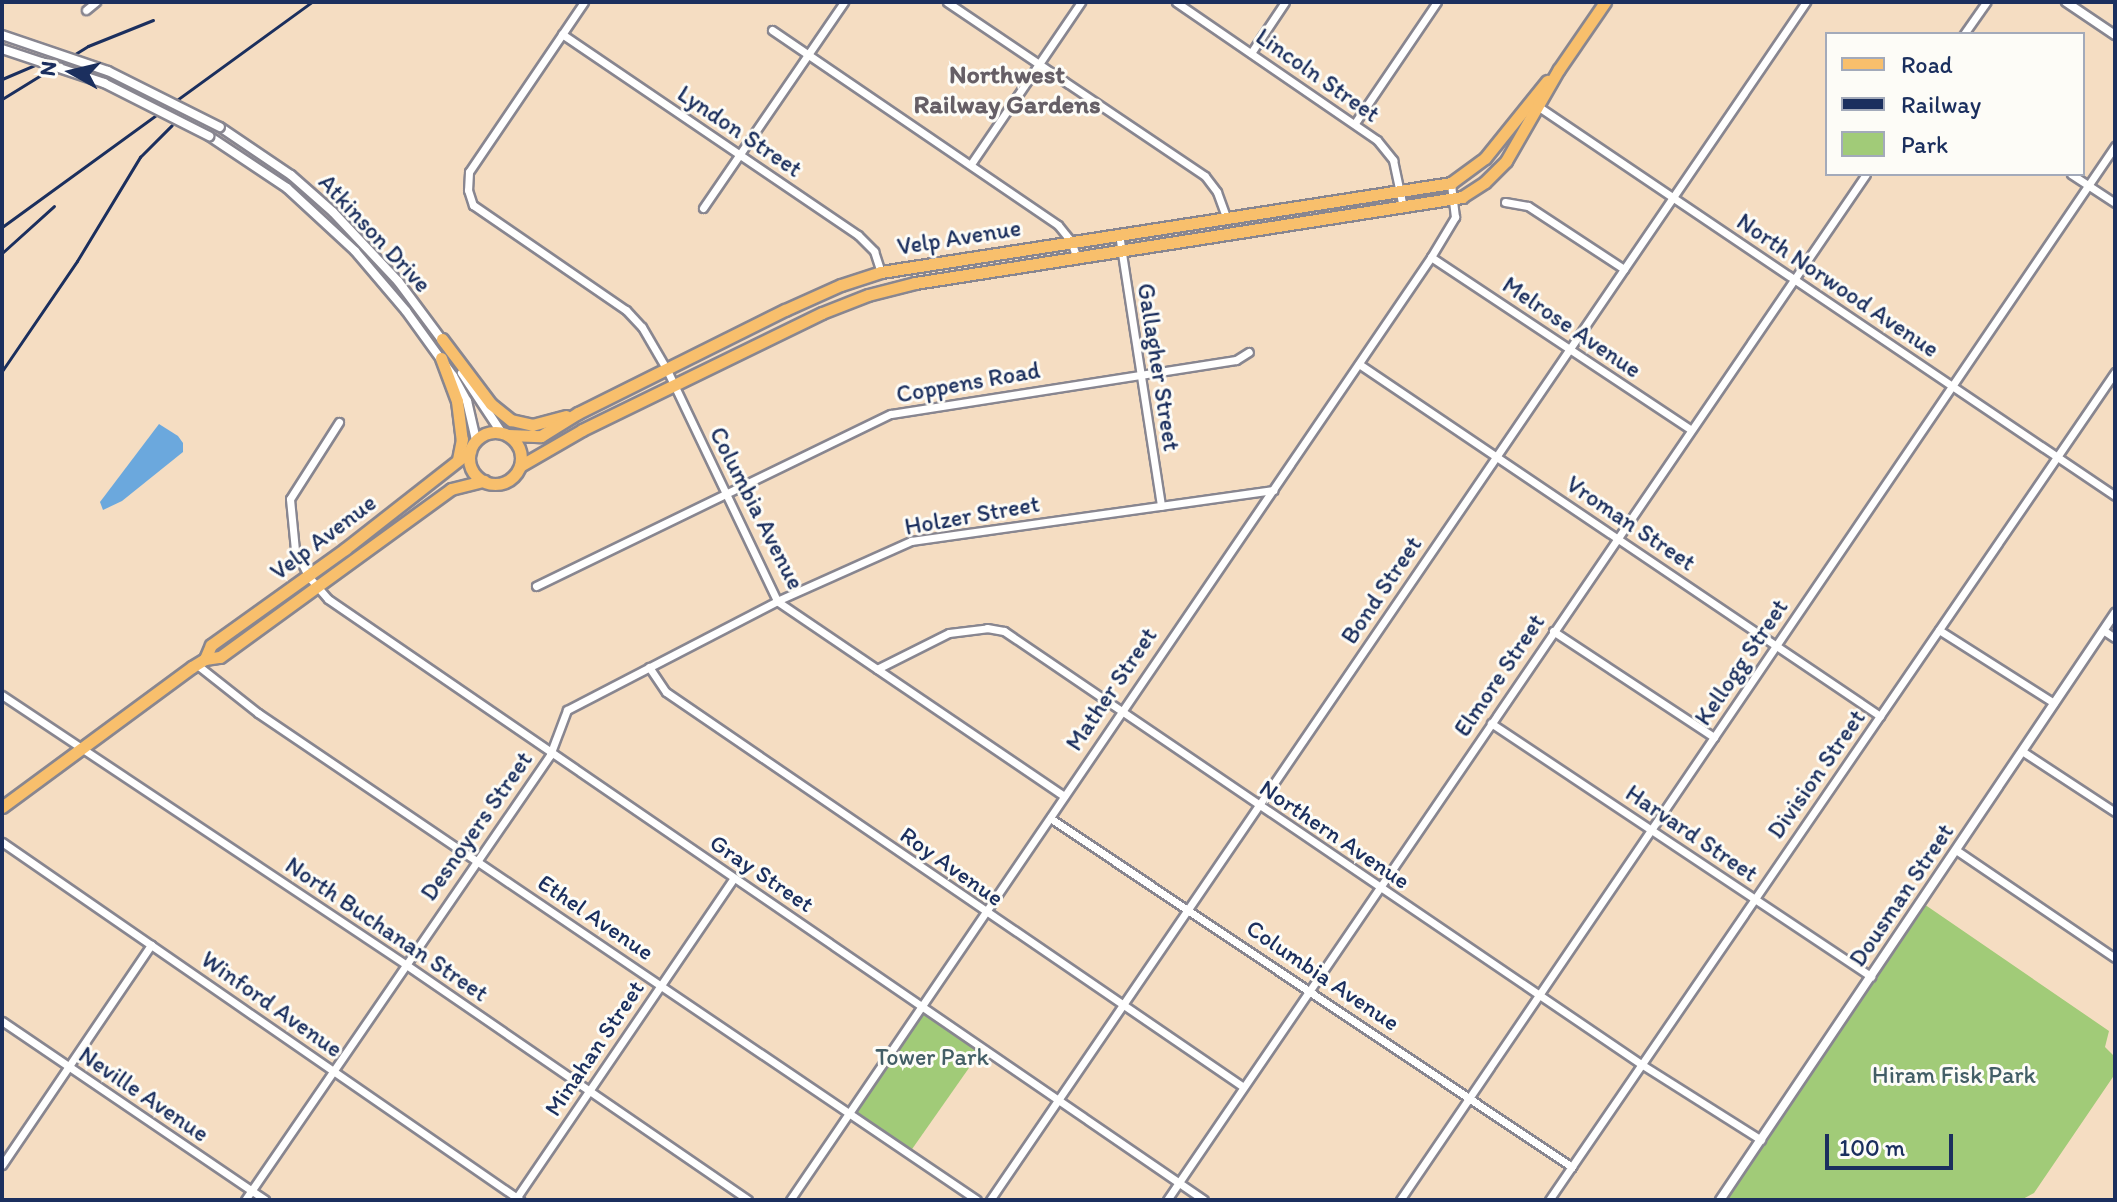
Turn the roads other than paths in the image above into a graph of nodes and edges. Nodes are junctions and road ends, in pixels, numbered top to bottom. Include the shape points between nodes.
1 (96, 2) edge
2 (584, 2) edge
3 (844, 2) edge
4 (947, 2) edge
5 (1081, 2) edge
6 (1176, 2) edge
7 (1285, 2) edge
8 (1437, 2) edge
9 (1605, 2) edge
10 (1806, 2) edge
11 (1986, 2) edge
12 (2066, 2) edge
13 (86, 10) dead end
14 (772, 30) dead end
15 (1965, 32) edge
16 (562, 34) junction
17 (2, 35) edge
18 (2115, 35) edge
19 (2, 49) edge
20 (1251, 53) junction
21 (807, 55) junction
22 (1038, 65) junction
23 (1559, 69) junction
24 (1539, 107) junction
25 (1355, 123) junction
26 (2115, 146) edge
27 (740, 156) junction
28 (971, 164) junction
29 (1865, 176) edge
30 (2074, 176) edge
31 (1451, 183) junction
32 (2088, 186) junction
33 (1401, 191) junction
34 (1672, 198) junction
35 (1455, 199) junction
36 (1505, 202) dead end
37 (2115, 203) edge
38 (1403, 207) junction
39 (703, 208) dead end
40 (1226, 217) junction
41 (1119, 234) junction
42 (1071, 241) junction
43 (1122, 251) junction
44 (1431, 257) junction
45 (1077, 258) junction
46 (1624, 269) junction
47 (881, 272) junction
48 (1792, 280) junction
49 (442, 339) junction
50 (1570, 349) junction
51 (1249, 352) dead end
52 (441, 358) junction
53 (1359, 364) junction
54 (667, 370) junction
55 (2115, 372) edge
56 (1139, 374) junction
57 (674, 385) junction
58 (1953, 387) junction
59 (578, 413) junction
60 (339, 422) dead end
61 (1691, 430) junction
62 (505, 434) junction
63 (473, 445) junction
64 (2057, 456) junction
65 (1496, 457) junction
66 (458, 460) junction
67 (520, 466) junction
68 (484, 481) junction
69 (1273, 490) junction
70 (724, 495) junction
71 (2115, 496) edge
72 (1161, 506) junction
73 (1617, 538) junction
74 (307, 573) junction
75 (536, 586) dead end
76 (316, 587) junction
77 (777, 601) junction
78 (2115, 613) edge
79 (1939, 630) junction
80 (2103, 630) junction
81 (1553, 631) junction
82 (2115, 638) edge
83 (1776, 646) junction
84 (201, 661) junction
85 (649, 667) junction
86 (877, 669) junction
87 (2, 695) edge
88 (2054, 703) junction
89 (1122, 712) junction
90 (1880, 716) junction
91 (1491, 723) junction
92 (1714, 737) junction
93 (82, 748) junction
94 (2022, 751) junction
95 (550, 753) junction
96 (1064, 796) junction
97 (1258, 806) junction
98 (2, 807) edge
99 (2115, 812) edge
100 (1050, 818) junction
101 (1651, 830) junction
102 (2, 842) edge
103 (1956, 850) junction
104 (476, 860) junction
105 (734, 878) junction
106 (1378, 887) junction
107 (1754, 898) junction
108 (1189, 908) junction
109 (985, 913) junction
110 (151, 945) junction
111 (2115, 958) edge
112 (405, 964) junction
113 (1871, 976) junction
114 (661, 985) junction
115 (1308, 989) junction
116 (1539, 995) junction
117 (922, 1006) junction
118 (1122, 1006) junction
119 (2, 1021) edge
120 (1641, 1064) junction
121 (69, 1066) junction
122 (333, 1070) junction
123 (1242, 1086) junction
124 (589, 1091) junction
125 (1469, 1097) junction
126 (1058, 1100) junction
127 (850, 1113) junction
128 (1761, 1140) junction
129 (2, 1165) edge
130 (1572, 1167) junction
131 (1176, 1181) junction
132 (251, 1191) junction
133 (517, 1199) edge
134 (245, 1200) edge
135 (265, 1200) edge
136 (748, 1200) edge
137 (790, 1200) edge
138 (977, 1200) edge
139 (990, 1200) edge
140 (1167, 1200) edge
141 (1204, 1200) edge
142 (1400, 1200) edge
143 (1549, 1200) edge
144 (1720, 1200) edge

1 - 13 street
2 - 16 street
3 - 21 street
4 - 22 street
5 - 22 street
6 - 20 street, Lincoln Street
7 - 20 street
8 - 25 street
9 - 23 main road
10 - 34 street, Bond Street
11 - 15 street
12 - 18 street
14 - 21 street
16 - 27 street, Lyndon Street
16 - 54 street, Columbia Avenue via 469,172 468,190 473,205 626,310
17 - 49 street, Atkinson Drive, bridge via 108,71 220,127 291,175 398,281
19 - 52 street, Atkinson Drive, bridge via 104,83 209,136 287,188 383,283
20 - 25 street, Lincoln Street
21 - 27 street
21 - 28 street
22 - 28 street
22 - 40 street via 1205,176
23 - 24 main road
23 - 31 main road via 1485,158
24 - 34 street, North Norwood Avenue
24 - 35 main road via 1501,168
25 - 33 street, Lincoln Street via 1390,154
26 - 32 street, Kellogg Street
27 - 39 street
27 - 47 street, Lyndon Street via 866,241
28 - 42 street via 1058,225
29 - 48 street, Elmore Street
30 - 32 street
31 - 33 main road, Velp Avenue
31 - 35 street
32 - 37 street
32 - 58 street, Kellogg Street
33 - 38 street, Lincoln Street
33 - 40 main road, Velp Avenue
34 - 46 street, Bond Street
34 - 48 street, North Norwood Avenue
35 - 38 main road, Velp Avenue
35 - 44 street, Mather Street via 1453,222
36 - 46 street via 1528,206
38 - 43 main road, Velp Avenue
40 - 41 main road, Velp Avenue
41 - 42 main road, Velp Avenue
41 - 43 street, Gallagher Street
42 - 45 street
42 - 47 main road, Velp Avenue
43 - 45 main road, Velp Avenue
43 - 56 street, Gallagher Street
44 - 50 street, Melrose Avenue
44 - 53 street, Mather Street
45 - 57 main road, Velp Avenue via 915,283 856,299
46 - 50 street, Bond Street
47 - 54 main road, Velp Avenue via 825,291
48 - 58 street, North Norwood Avenue
48 - 61 street, Elmore Street
49 - 59 main road via 491,404 511,420 537,425
49 - 62 street, Atkinson Drive
50 - 61 street, Melrose Avenue
50 - 65 street, Bond Street
51 - 56 street, Coppens Road via 1236,360
52 - 63 street, Atkinson Drive via 467,401
52 - 66 main road via 457,401 462,439
53 - 65 street, Vroman Street
53 - 69 street, Mather Street
54 - 57 street, Columbia Avenue
54 - 59 main road, Velp Avenue
55 - 64 street, Division Street
56 - 70 street, Coppens Road via 891,414
56 - 72 street, Gallagher Street
57 - 67 main road, Velp Avenue
57 - 70 street, Columbia Avenue
58 - 64 street, North Norwood Avenue
58 - 83 street, Kellogg Street
59 - 62 main road, Velp Avenue via 541,436
60 - 74 street, Gray Street via 290,499 295,550
61 - 73 street, Elmore Street
62 - 63 main road via 488,433
62 - 67 main road via 520,449
63 - 66 main road, Velp Avenue
63 - 68 main road via 472,469
64 - 71 street, North Norwood Avenue
64 - 79 street, Division Street
65 - 73 street, Vroman Street
65 - 97 street, Bond Street
66 - 74 main road, Velp Avenue
67 - 68 main road via 505,482
68 - 76 main road, Velp Avenue via 451,489
69 - 72 street, Holzer Street
69 - 89 street, Mather Street
70 - 75 street, Coppens Road
70 - 77 street, Columbia Avenue
72 - 77 street, Holzer Street via 911,541
73 - 81 street, Elmore Street
73 - 83 street, Vroman Street
74 - 76 street, Gray Street
74 - 84 main road, Velp Avenue via 211,645
76 - 84 main road, Velp Avenue via 220,657
76 - 95 street, Gray Street via 350,618
77 - 85 street, Holzer Street
77 - 86 street, Columbia Avenue
78 - 80 street, Dousman Street
79 - 88 street
79 - 90 street, Division Street
80 - 82 street
80 - 88 street, Dousman Street
81 - 91 street, Elmore Street
81 - 92 street
83 - 90 street, Vroman Street
83 - 92 street, Kellogg Street
84 - 93 main road, Velp Avenue
84 - 104 street, Ethel Avenue via 258,713
85 - 95 street, Holzer Street via 567,710
85 - 109 street, Roy Avenue via 666,692
86 - 89 street, Northern Avenue via 949,633 987,628 1004,631
86 - 96 street, Columbia Avenue
87 - 93 street, North Buchanan Street
88 - 94 street, Dousman Street
89 - 96 street, Mather Street
89 - 97 street, Northern Avenue
90 - 107 street, Division Street
91 - 101 street, Harvard Street
91 - 106 street, Elmore Street
92 - 101 street, Kellogg Street
93 - 98 main road, Velp Avenue
93 - 112 street, North Buchanan Street
94 - 99 street
94 - 103 street, Dousman Street
95 - 104 street, Desnoyers Street
95 - 105 street, Gray Street
96 - 100 street, Mather Street
97 - 106 street, Northern Avenue
97 - 108 street, Bond Street
100 - 108 street, Columbia Avenue
100 - 109 street, Mather Street
101 - 107 street, Harvard Street
101 - 116 street, Kellogg Street
102 - 110 street, Winford Avenue
103 - 111 street
103 - 113 street, Dousman Street
104 - 112 street, Desnoyers Street
104 - 114 street, Ethel Avenue
105 - 114 street, Minahan Street
105 - 117 street, Gray Street
106 - 115 street, Elmore Street
106 - 116 street, Northern Avenue
107 - 113 street, Harvard Street
107 - 120 street, Division Street
108 - 115 street, Columbia Avenue
108 - 118 street, Bond Street
109 - 117 street, Mather Street
109 - 118 street, Roy Avenue
110 - 121 street
110 - 122 street, Winford Avenue
112 - 122 street, Desnoyers Street
112 - 124 street, North Buchanan Street
113 - 128 street, Dousman Street
114 - 124 street, Minahan Street
114 - 127 street, Ethel Avenue
115 - 123 street, Elmore Street
115 - 125 street, Columbia Avenue
116 - 120 street, Northern Avenue
116 - 125 street, Kellogg Street
117 - 126 street, Gray Street
117 - 127 street, Mather Street
118 - 123 street, Roy Avenue
118 - 126 street, Bond Street
119 - 121 street, Neville Avenue
120 - 128 street, Northern Avenue
120 - 130 street, Division Street
121 - 129 street
121 - 132 street, Neville Avenue
122 - 132 street, Desnoyers Street
122 - 133 street, Winford Avenue
123 - 131 street, Elmore Street
124 - 133 street, Minahan Street
124 - 136 street, North Buchanan Street
125 - 130 street, Columbia Avenue
125 - 142 street, Kellogg Street
126 - 131 street, Gray Street
126 - 139 street, Bond Street
127 - 137 street, Mather Street
127 - 138 street, Ethel Avenue
128 - 144 street, Dousman Street
130 - 143 street, Division Street
131 - 140 street, Elmore Street
131 - 141 street, Gray Street
132 - 134 street, Desnoyers Street
132 - 135 street, Neville Avenue

